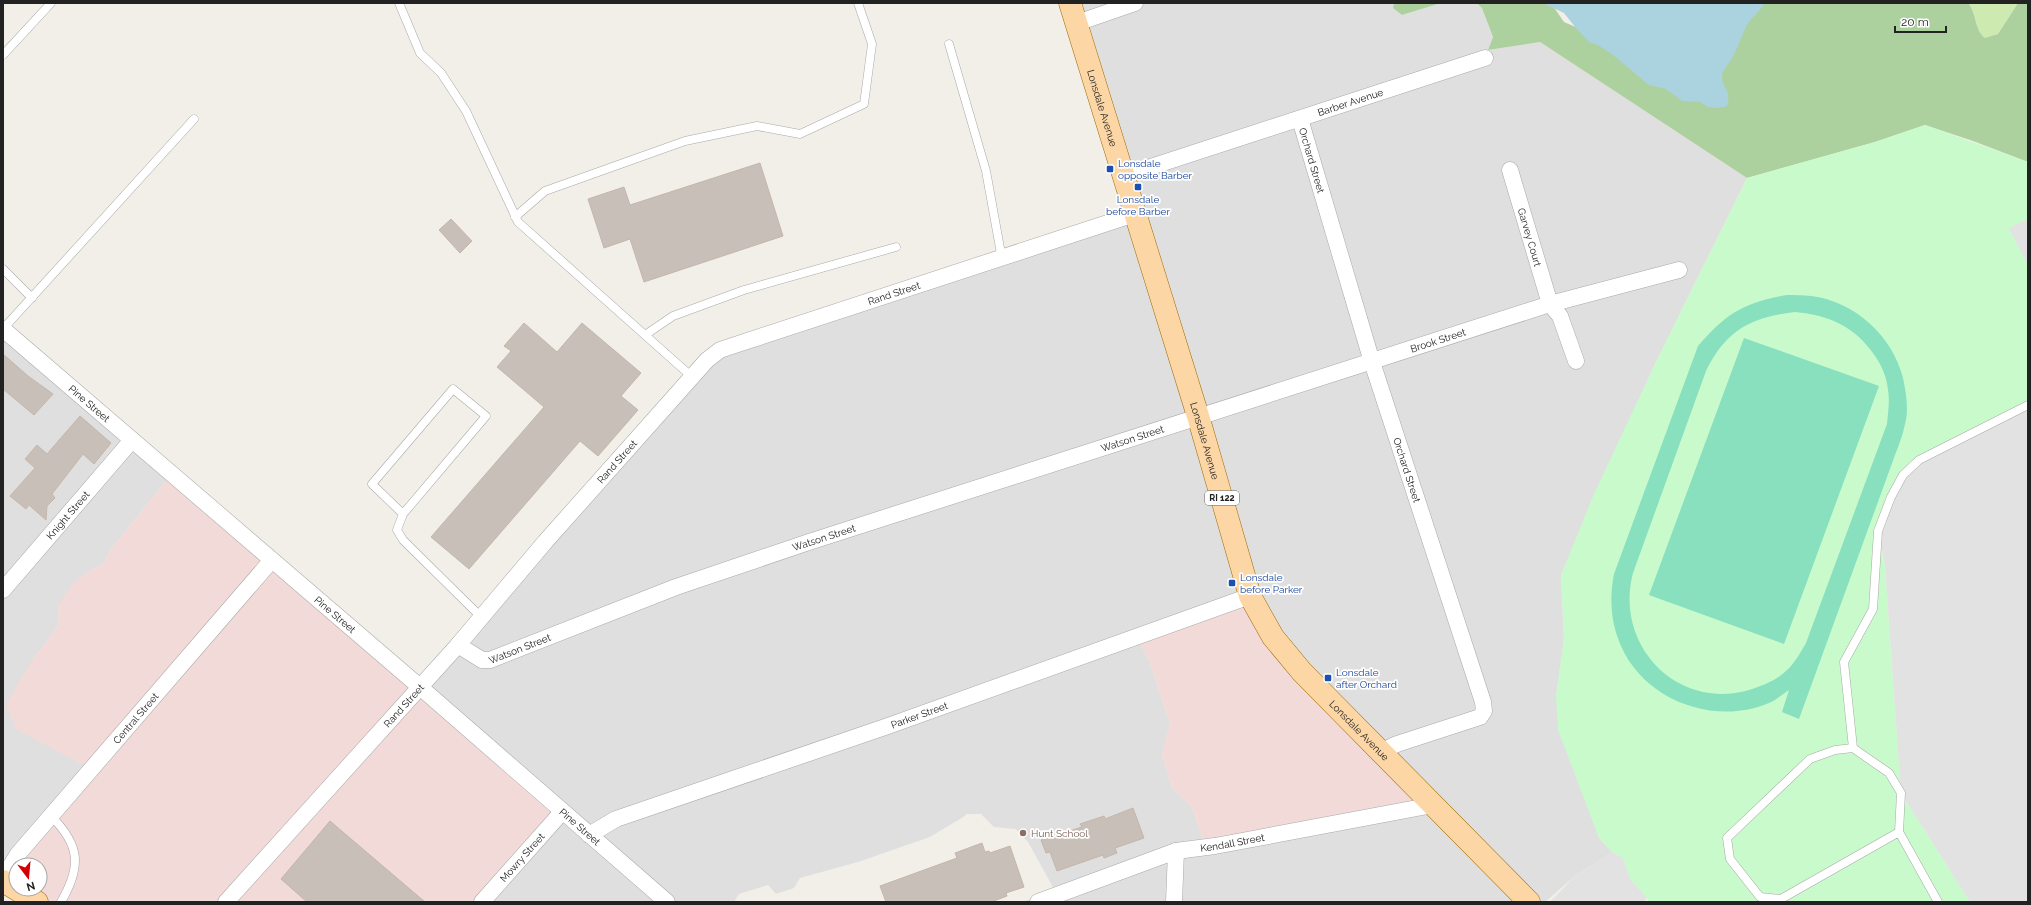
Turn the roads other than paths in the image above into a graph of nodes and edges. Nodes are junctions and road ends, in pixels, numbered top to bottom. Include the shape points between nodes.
1 (51, 3) edge
2 (399, 3) edge
3 (858, 3) edge
4 (1070, 3) edge
5 (1135, 3) edge
6 (1077, 23) junction
7 (949, 44) dead end
8 (3, 55) edge
9 (1485, 58) dead end
10 (194, 119) dead end
11 (1300, 119) junction
12 (1510, 170) dead end
13 (1123, 176) junction
14 (1135, 214) junction
15 (515, 217) junction
16 (896, 247) dead end
17 (1002, 259) junction
18 (3, 269) edge
19 (1679, 270) dead end
20 (32, 298) junction
21 (1550, 304) junction
22 (3, 329) edge
23 (645, 335) junction
24 (1576, 361) dead end
25 (1372, 362) junction
26 (691, 376) junction
27 (2028, 404) edge
28 (1198, 416) junction
29 (132, 440) junction
30 (403, 514) junction
31 (272, 561) junction
32 (3, 590) edge
33 (1250, 596) junction
34 (482, 618) junction
35 (458, 645) junction
36 (420, 687) junction
37 (1853, 748) junction
38 (1380, 752) junction
39 (1433, 805) junction
40 (562, 812) junction
41 (51, 816) junction
42 (1899, 832) junction
43 (589, 835) junction
44 (1176, 851) junction
45 (3, 880) edge
46 (37, 902) edge
47 (61, 902) edge
48 (226, 902) edge
49 (482, 902) edge
50 (667, 902) edge
51 (1038, 902) edge
52 (1174, 902) edge
53 (1529, 902) edge
54 (1938, 902) edge

1 - 8 lane
2 - 15 lane via 420,53 441,73 466,111
3 - 15 lane via 872,44 864,104 800,134 757,126 685,141 545,191
4 - 6 main road, Lonsdale Avenue / RI 122
5 - 6 street
6 - 13 main road, Lonsdale Avenue / RI 122
7 - 17 lane via 986,171
9 - 11 street, Barber Avenue
10 - 20 lane
11 - 13 street, Barber Avenue
11 - 25 street, Orchard Street
12 - 21 street, Garvey Court
13 - 14 main road, Lonsdale Avenue / RI 122
14 - 17 street, Rand Street
14 - 28 main road, Lonsdale Avenue / RI 122
15 - 23 lane
16 - 23 lane via 744,290 673,316
17 - 26 street, Rand Street via 720,350
18 - 20 lane
19 - 21 street, Brook Street
20 - 22 lane
21 - 24 street, Garvey Court via 1560,316
21 - 25 street, Brook Street
22 - 29 street, Pine Street
23 - 26 lane
25 - 28 street, Brook Street
25 - 38 street, Orchard Street via 1484,711 1480,717
26 - 34 street, Rand Street
27 - 37 lane via 1919,460 1903,475 1891,496 1878,531 1873,609 1844,662
28 - 33 main road, Lonsdale Avenue / RI 122
28 - 35 street, Watson Street via 676,587 496,658 482,660
29 - 31 street, Pine Street
29 - 32 street, Knight Street
30 - 30 lane via 486,416 453,389 372,484
30 - 34 lane via 397,530 404,540
31 - 36 street, Pine Street
31 - 41 street, Central Street
33 - 38 main road, Lonsdale Avenue / RI 122 via 1273,637 1302,672
33 - 43 street, Parker Street via 888,726 616,819
34 - 35 street, Rand Street
35 - 36 street, Rand Street
36 - 40 street, Pine Street
36 - 48 street, Rand Street
37 - 42 lane via 1889,773 1901,793
37 - 42 lane via 1835,750 1810,759 1727,838 1730,859 1760,897 1780,899
38 - 39 main road, Lonsdale Avenue / RI 122
39 - 44 street, Kendall Street
39 - 53 main road, Lonsdale Avenue / RI 122
40 - 43 street, Pine Street
40 - 49 street, Mowry Street
41 - 45 street, Central Street via 18,854
41 - 47 lane via 64,829 76,853 70,888
42 - 54 lane
43 - 50 street, Pine Street
44 - 51 street, Kendall Street
44 - 52 street
45 - 46 main road

